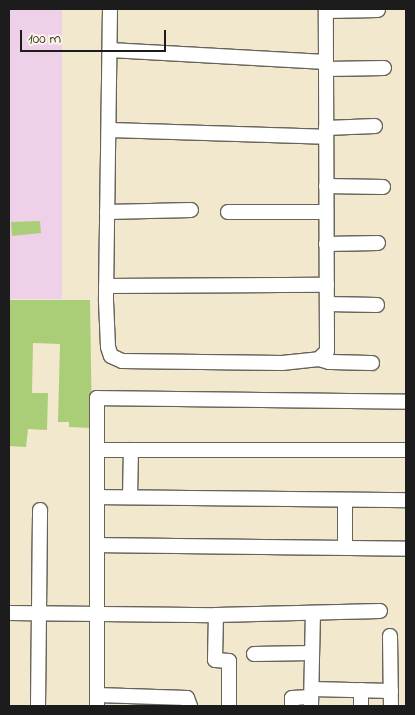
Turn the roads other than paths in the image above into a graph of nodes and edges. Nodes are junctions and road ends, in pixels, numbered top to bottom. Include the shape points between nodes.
1 (110, 9) edge
2 (326, 10) edge
3 (378, 10) dead end
4 (110, 50) junction
5 (326, 65) junction
6 (384, 68) dead end
7 (375, 126) dead end
8 (109, 130) junction
9 (326, 132) junction
10 (326, 186) junction
11 (383, 188) dead end
12 (191, 210) dead end
13 (107, 212) junction
14 (228, 212) dead end
15 (325, 212) junction
16 (378, 243) dead end
17 (326, 244) junction
18 (327, 285) junction
19 (106, 286) junction
20 (327, 304) junction
21 (378, 305) dead end
22 (319, 359) junction
23 (372, 362) dead end
24 (406, 402) edge
25 (98, 450) junction
26 (131, 450) junction
27 (406, 450) edge
28 (98, 496) junction
29 (130, 497) junction
30 (345, 500) junction
31 (406, 500) edge
32 (40, 510) dead end
33 (98, 545) junction
34 (345, 548) junction
35 (406, 549) edge
36 (380, 611) dead end
37 (9, 613) edge
38 (97, 613) junction
39 (313, 613) junction
40 (38, 614) junction
41 (216, 615) junction
42 (390, 636) dead end
43 (312, 653) junction
44 (254, 654) dead end
45 (361, 690) junction
46 (391, 691) junction
47 (311, 697) edge
48 (97, 701) edge
49 (38, 706) edge
50 (190, 706) edge
51 (228, 706) edge
52 (292, 706) edge
53 (361, 706) edge
54 (391, 706) edge

1 - 4 street
2 - 3 street
2 - 5 street
4 - 5 street
4 - 8 street
5 - 6 street
5 - 9 street
7 - 9 street
8 - 9 street
8 - 13 street
9 - 10 street
10 - 11 street
10 - 15 street
12 - 13 street
13 - 19 street
14 - 15 street
15 - 17 street
16 - 17 street
17 - 18 street
18 - 19 street
18 - 20 street
19 - 22 street via 108,347 111,356 122,361 282,363
20 - 21 street
20 - 22 street via 327,351
22 - 23 street
24 - 25 street via 97,398
25 - 26 street
25 - 28 street
26 - 27 street
26 - 29 street
28 - 29 street
28 - 33 street
29 - 30 street
30 - 31 street
30 - 34 street
32 - 40 street
33 - 34 street
33 - 38 street
34 - 35 street
36 - 39 street
37 - 40 street
38 - 40 street
38 - 41 street
38 - 48 street
39 - 41 street
39 - 43 street
40 - 49 street
41 - 51 street via 215,660 229,660
42 - 46 street
43 - 44 street
43 - 47 street
45 - 46 street
45 - 47 street
45 - 53 street
46 - 54 street
47 - 52 street via 292,698
48 - 50 street via 187,698

